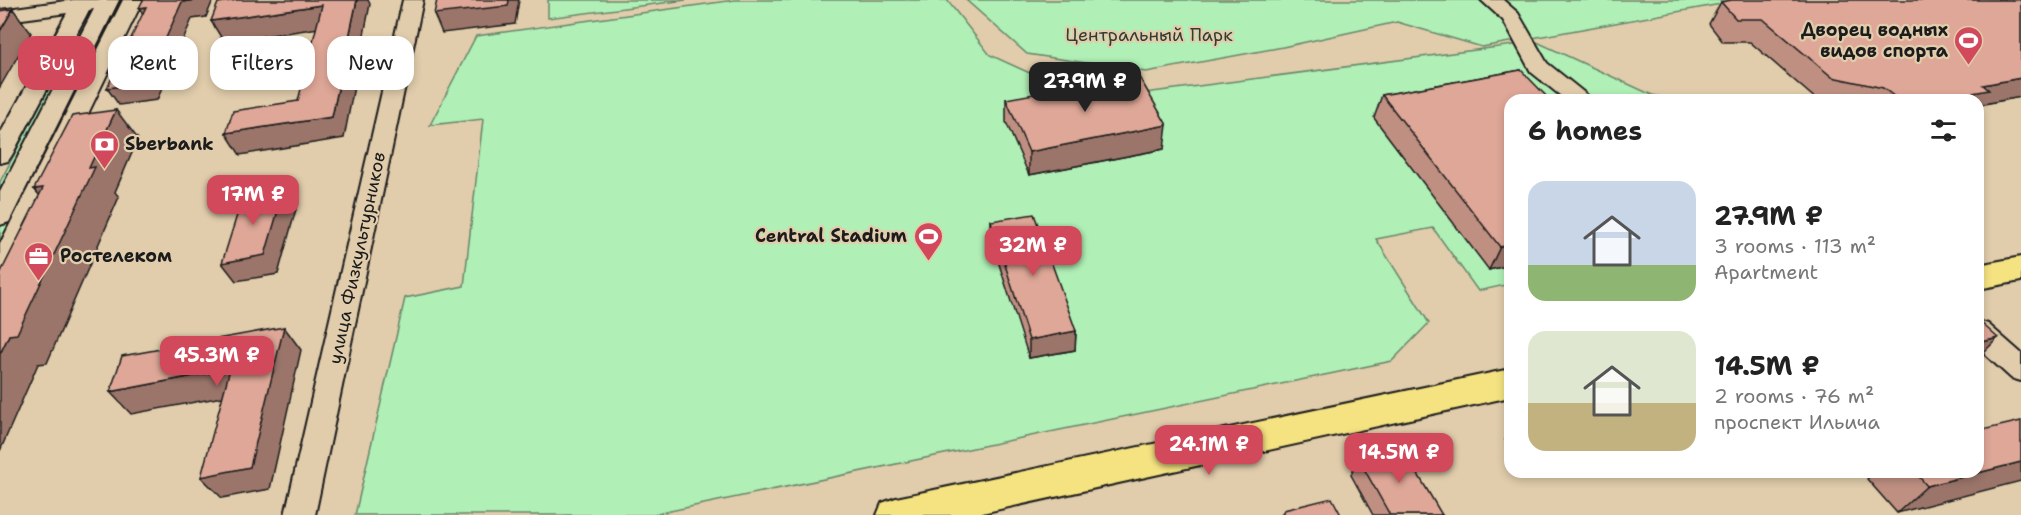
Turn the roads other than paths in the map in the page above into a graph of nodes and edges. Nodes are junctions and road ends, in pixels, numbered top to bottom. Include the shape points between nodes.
1 (110, 0) edge
2 (133, 0) edge
3 (413, 0) edge
4 (1491, 0) edge
5 (83, 3) edge
6 (0, 16) edge
7 (1572, 94) edge
8 (0, 155) edge
9 (0, 216) edge
10 (0, 269) edge
11 (2021, 269) edge
12 (1984, 276) edge
13 (1984, 336) edge
14 (2021, 370) edge
15 (1504, 384) edge
16 (914, 513) edge
17 (300, 515) edge

1 - 5 street
1 - 9 street
2 - 10 street
3 - 17 street, улица Физкультурников
4 - 7 street via 1511,17 1539,68
5 - 6 street
5 - 8 street
11 - 12 main road
13 - 14 street
15 - 16 main road

